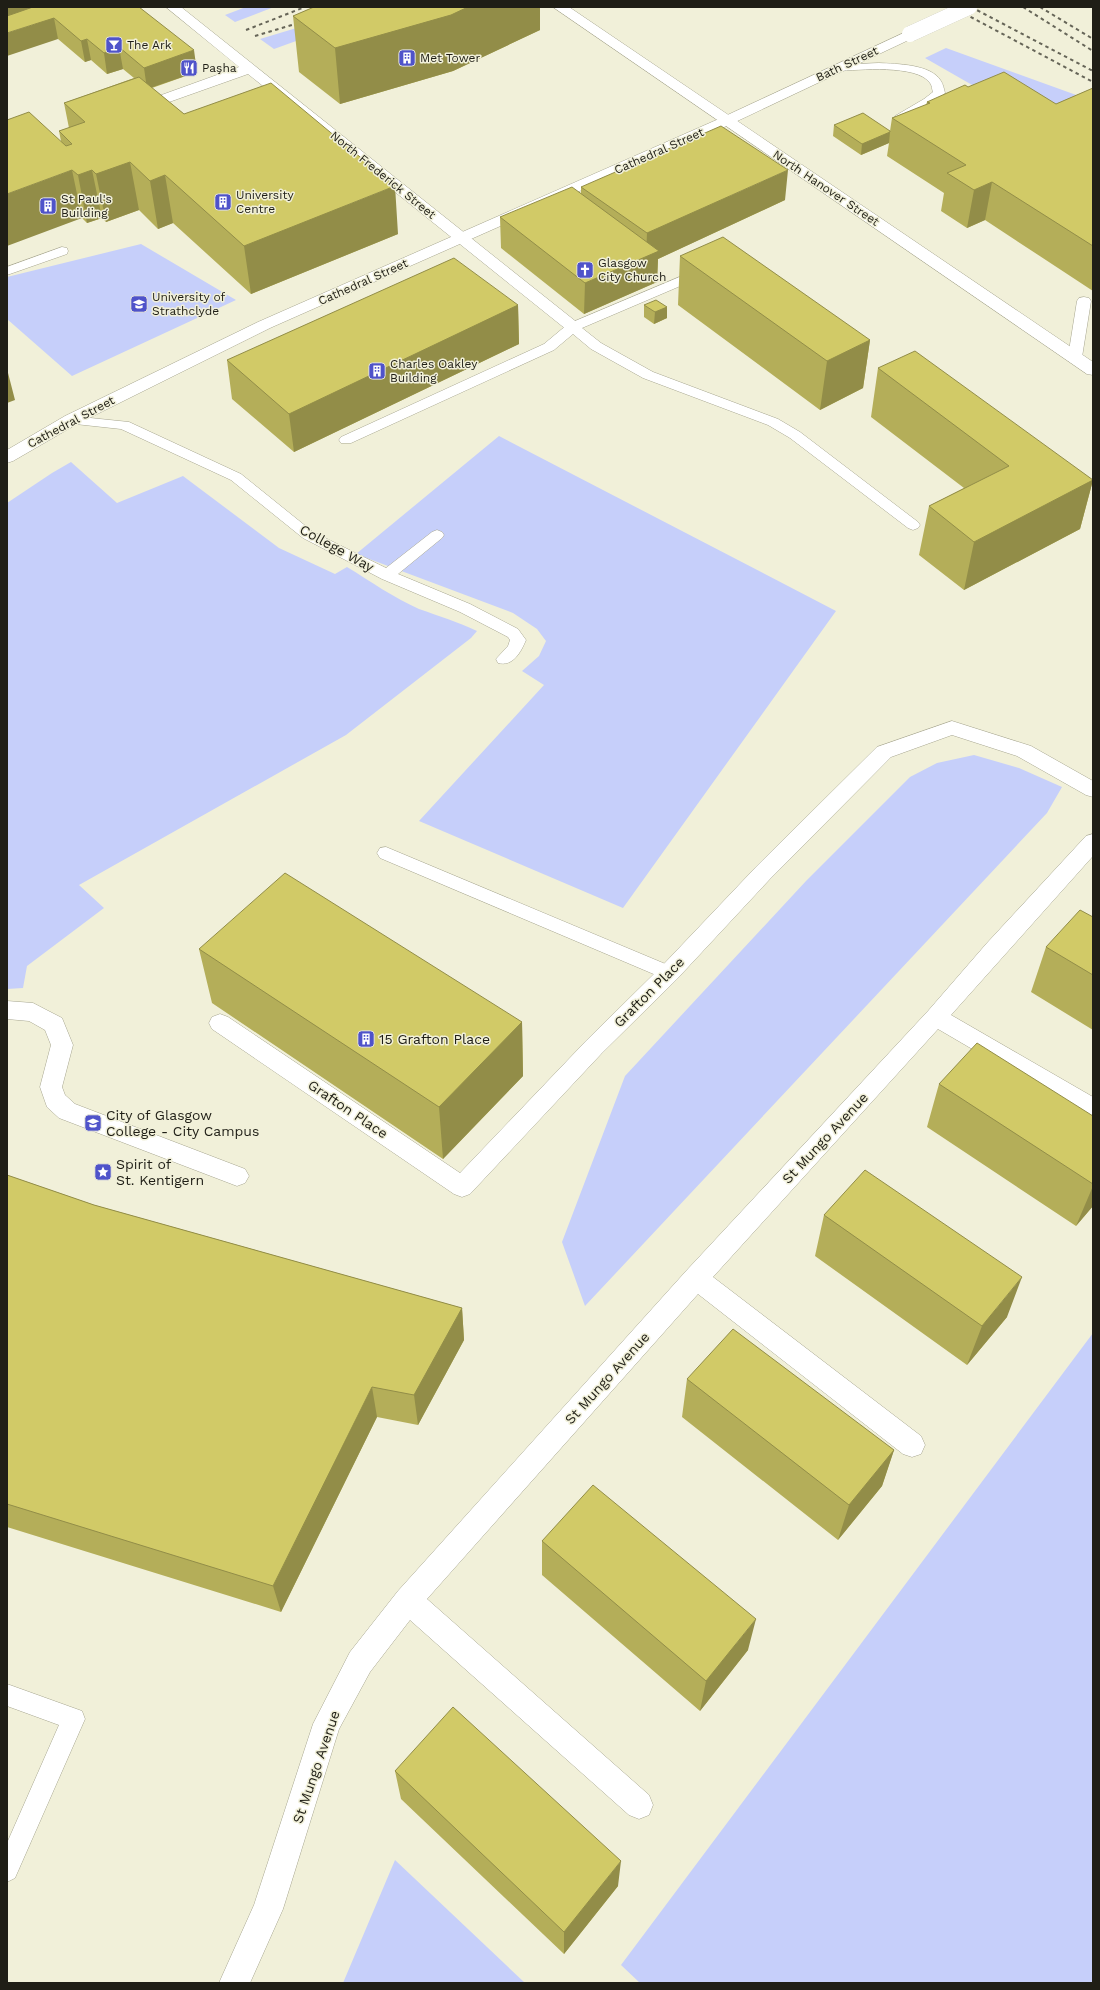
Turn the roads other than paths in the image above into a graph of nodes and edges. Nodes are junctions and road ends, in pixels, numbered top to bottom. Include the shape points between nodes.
1 (173, 7) edge
2 (560, 7) edge
3 (969, 7) edge
4 (250, 68) junction
5 (837, 68) junction
6 (124, 113) edge
7 (726, 121) junction
8 (900, 138) edge
9 (462, 238) junction
10 (62, 251) dead end
11 (711, 268) edge
12 (7, 271) edge
13 (1084, 301) dead end
14 (573, 327) junction
15 (1075, 357) junction
16 (1093, 370) edge
17 (71, 420) junction
18 (346, 440) dead end
19 (7, 457) edge
20 (913, 525) dead end
21 (437, 534) dead end
22 (387, 575) junction
23 (504, 659) dead end
24 (1093, 790) edge
25 (1093, 842) edge
26 (386, 853) dead end
27 (669, 973) junction
28 (7, 1010) edge
29 (936, 1017) junction
30 (220, 1023) dead end
31 (1093, 1108) edge
32 (237, 1176) dead end
33 (696, 1278) junction
34 (912, 1445) dead end
35 (408, 1600) junction
36 (7, 1695) edge
37 (639, 1805) dead end
38 (7, 1870) edge
39 (234, 1983) edge

1 - 4 street, North Frederick Street
2 - 7 street, North Hanover Street
3 - 5 street, Bath Street, bridge
4 - 6 street
4 - 9 street, North Frederick Street
5 - 7 street, Bath Street
5 - 8 lane via 895,66 917,71 936,81 939,93 901,116
7 - 9 street, Cathedral Street
7 - 15 street, North Hanover Street
9 - 14 street, North Frederick Street
9 - 17 street, Cathedral Street via 264,325
10 - 12 lane
11 - 14 lane
13 - 15 lane
14 - 18 lane via 549,347
14 - 20 lane via 596,346 648,375 773,422 795,435
15 - 16 street, North Hanover Street
17 - 19 street, Cathedral Street
17 - 22 lane, College Way via 124,426 236,477 308,535
21 - 22 lane
22 - 23 lane, College Way via 465,608 513,633 518,640 516,648
24 - 27 street, Grafton Place via 1024,751 952,728 884,752 763,873
25 - 29 street, St Mungo Avenue
26 - 27 lane
27 - 30 street, Grafton Place via 594,1047 462,1187
28 - 32 street via 33,1012 54,1024 62,1045 50,1087 55,1100 67,1111
29 - 31 street
29 - 33 street, St Mungo Avenue
33 - 34 street
33 - 35 street, St Mungo Avenue
35 - 37 street
35 - 39 street, St Mungo Avenue via 360,1662 327,1724 268,1909
36 - 38 lane via 74,1719

